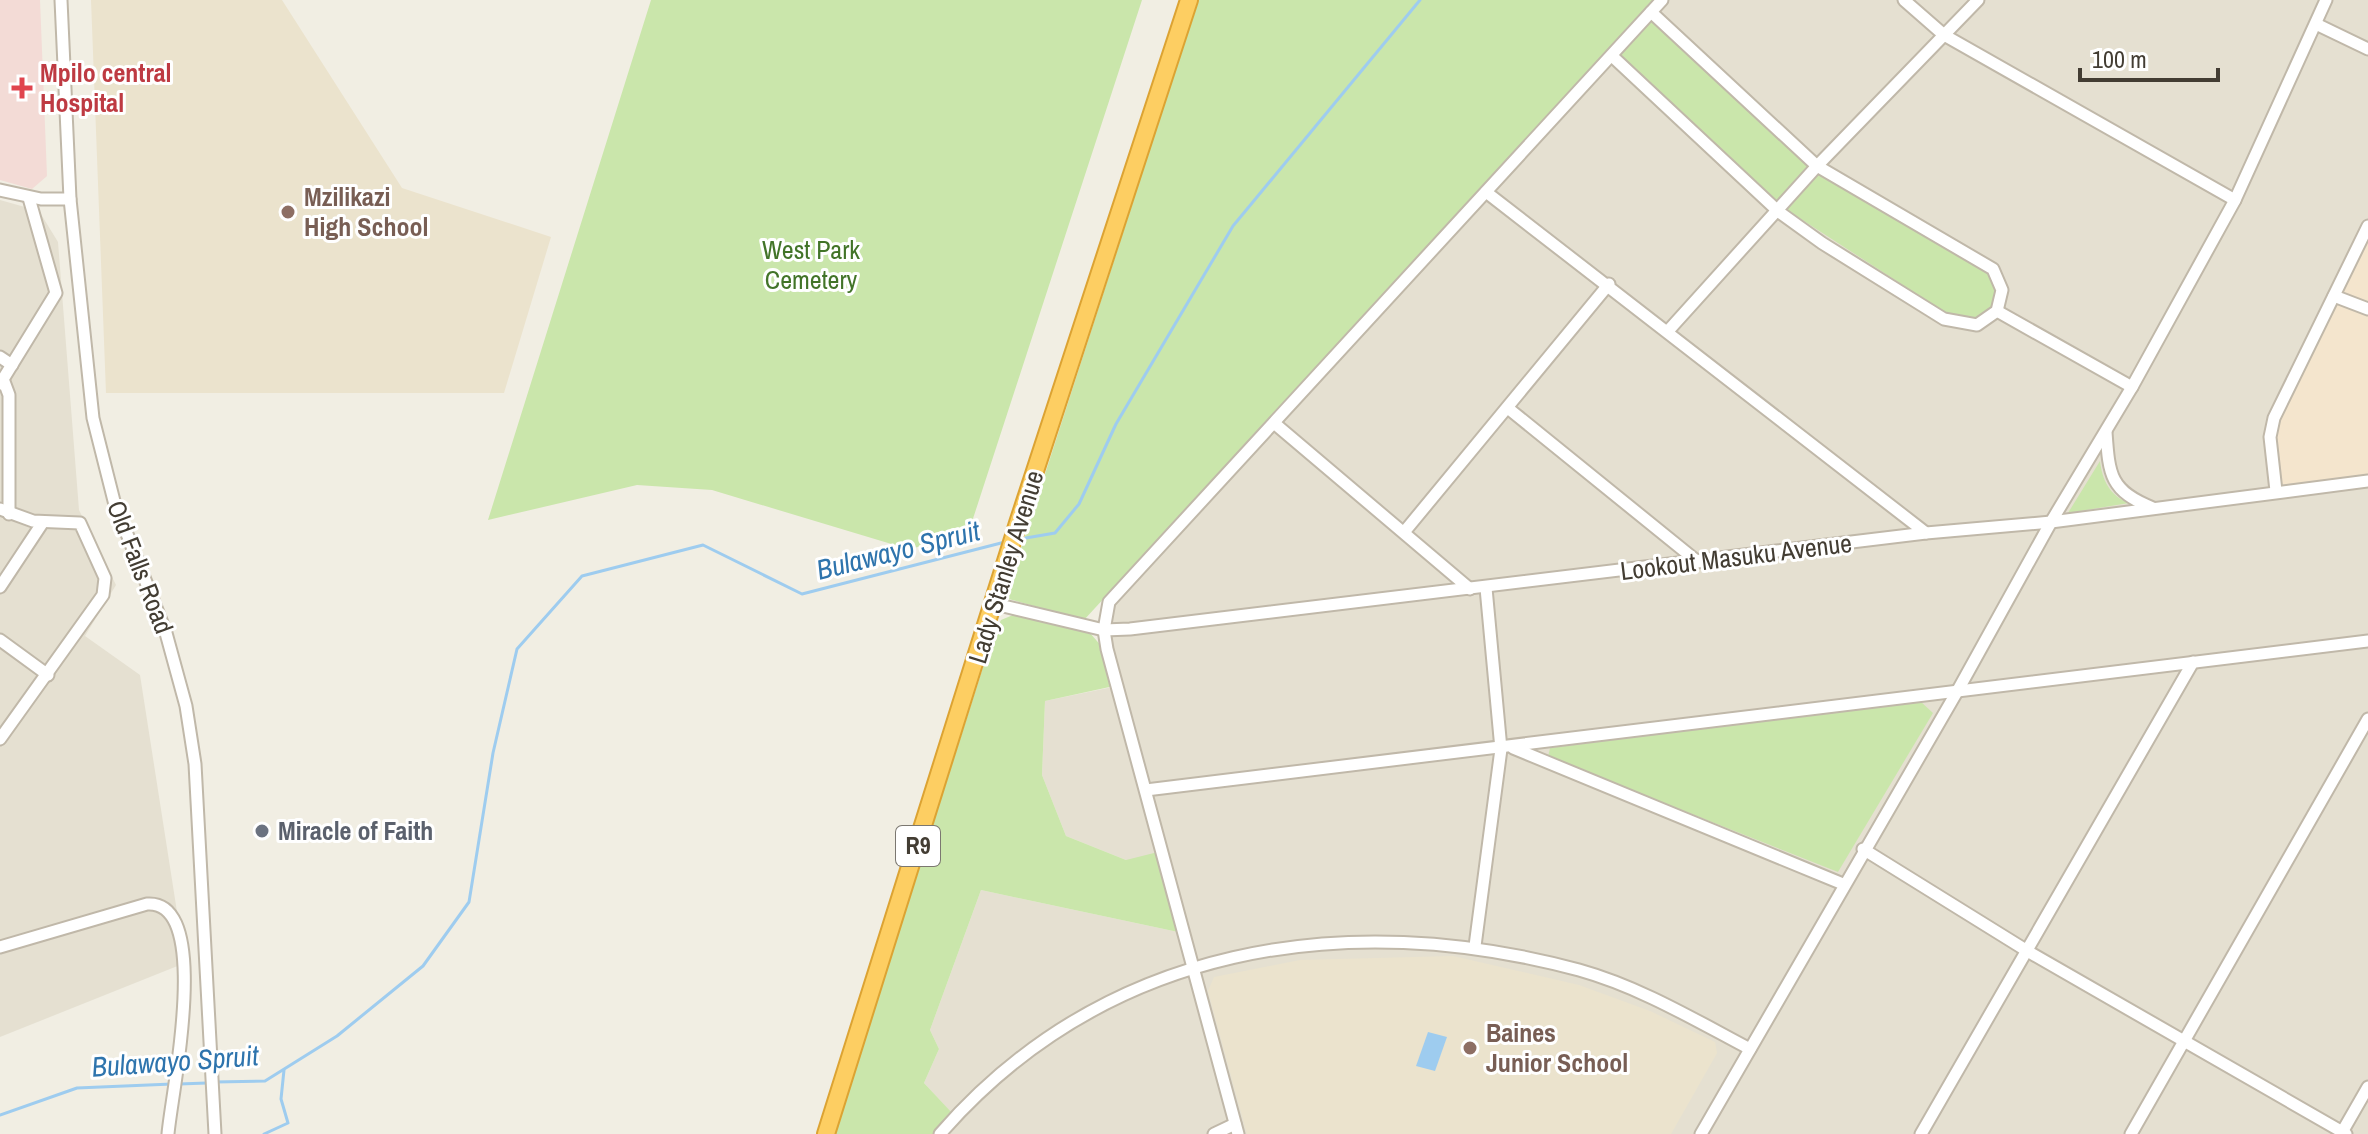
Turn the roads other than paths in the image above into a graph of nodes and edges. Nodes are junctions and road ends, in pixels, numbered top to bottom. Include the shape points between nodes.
1 (61, 0) edge
2 (1189, 0) edge
3 (1662, 0) edge
4 (1904, 0) edge
5 (1978, 0) edge
6 (2326, 0) edge
7 (1651, 12) junction
8 (2316, 24) junction
9 (1944, 35) junction
10 (2368, 49) edge
11 (1612, 56) junction
12 (1817, 166) junction
13 (0, 190) edge
14 (1486, 192) junction
15 (29, 198) junction
16 (70, 199) junction
17 (2235, 200) junction
18 (1779, 212) junction
19 (2368, 226) edge
20 (2363, 248) edge
21 (1609, 284) junction
22 (2334, 296) junction
23 (2368, 309) edge
24 (1997, 311) junction
25 (1668, 331) junction
26 (0, 357) edge
27 (12, 365) junction
28 (2, 381) edge
29 (2132, 387) junction
30 (1509, 409) junction
31 (1274, 423) junction
32 (2106, 431) junction
33 (2368, 481) edge
34 (2276, 491) junction
35 (2153, 508) junction
36 (5, 511) edge
37 (43, 522) junction
38 (2051, 522) junction
39 (1405, 531) junction
40 (1926, 533) junction
41 (1698, 562) junction
42 (0, 587) edge
43 (1486, 588) junction
44 (1470, 589) junction
45 (995, 604) junction
46 (1104, 630) junction
47 (0, 640) edge
48 (2368, 641) edge
49 (2193, 662) junction
50 (48, 675) junction
51 (1958, 690) junction
52 (2368, 719) edge
53 (0, 739) edge
54 (1507, 748) junction
55 (1146, 790) junction
56 (1863, 849) junction
57 (1843, 884) junction
58 (1475, 946) junction
59 (0, 947) edge
60 (2029, 952) junction
61 (1191, 967) junction
62 (2183, 1041) junction
63 (1750, 1049) junction
64 (2368, 1087) edge
65 (1237, 1129) edge
66 (2343, 1133) edge
67 (168, 1134) edge
68 (215, 1134) edge
69 (826, 1134) edge
70 (940, 1134) edge
71 (1214, 1134) edge
72 (1701, 1134) edge
73 (1921, 1134) edge
74 (2131, 1134) edge

1 - 16 street, Old Falls Road
2 - 45 highway, Lady Stanley Avenue / R9
3 - 7 street
4 - 9 street
5 - 9 street
6 - 8 street
7 - 11 street
7 - 12 street
8 - 10 street
8 - 17 street
9 - 12 street
9 - 17 street
11 - 14 street
11 - 18 street
12 - 18 street
12 - 24 street via 1993,269 2002,290
13 - 15 street
14 - 21 street
14 - 31 street
15 - 16 street
15 - 27 street via 56,293
16 - 68 street, Old Falls Road via 93,418 114,501 166,633 191,735
17 - 29 street
18 - 24 street via 1944,319 1977,325
18 - 25 street
19 - 20 street
20 - 22 street
21 - 25 street
21 - 30 street
22 - 23 street
22 - 34 street via 2274,418 2270,437
24 - 29 street
25 - 40 street
26 - 27 street
27 - 28 street
28 - 36 street via 9,395
29 - 32 street
30 - 39 street
30 - 41 street
31 - 39 street
31 - 46 street via 1116,591
32 - 35 street via 2116,486
32 - 38 street
33 - 34 street, Lookout Masuku Avenue
34 - 35 street, Lookout Masuku Avenue
35 - 38 street, Lookout Masuku Avenue
36 - 37 street
37 - 42 street
37 - 50 street via 80,523 106,584
38 - 40 street, Lookout Masuku Avenue
38 - 51 street
39 - 44 street
40 - 41 street, Lookout Masuku Avenue
41 - 43 street, Lookout Masuku Avenue
43 - 44 street, Lookout Masuku Avenue
43 - 54 street
44 - 46 street, Lookout Masuku Avenue
45 - 46 street, Lookout Masuku Avenue
45 - 69 highway, Lady Stanley Avenue / R9
46 - 55 street
47 - 50 street
48 - 49 street
49 - 51 street
49 - 60 street
50 - 53 street
51 - 54 street
51 - 56 street
52 - 62 street
54 - 55 street
54 - 57 street
54 - 58 street
55 - 61 street
56 - 57 street
56 - 60 street
57 - 63 street
58 - 61 street via 1325,944
58 - 63 street via 1608,981 1657,1000
59 - 67 street via 147,904 165,906 186,960
60 - 62 street
60 - 73 street
61 - 65 street
61 - 70 street via 1084,1015 1033,1048
62 - 66 street
62 - 74 street
63 - 72 street
64 - 66 street
65 - 71 street

